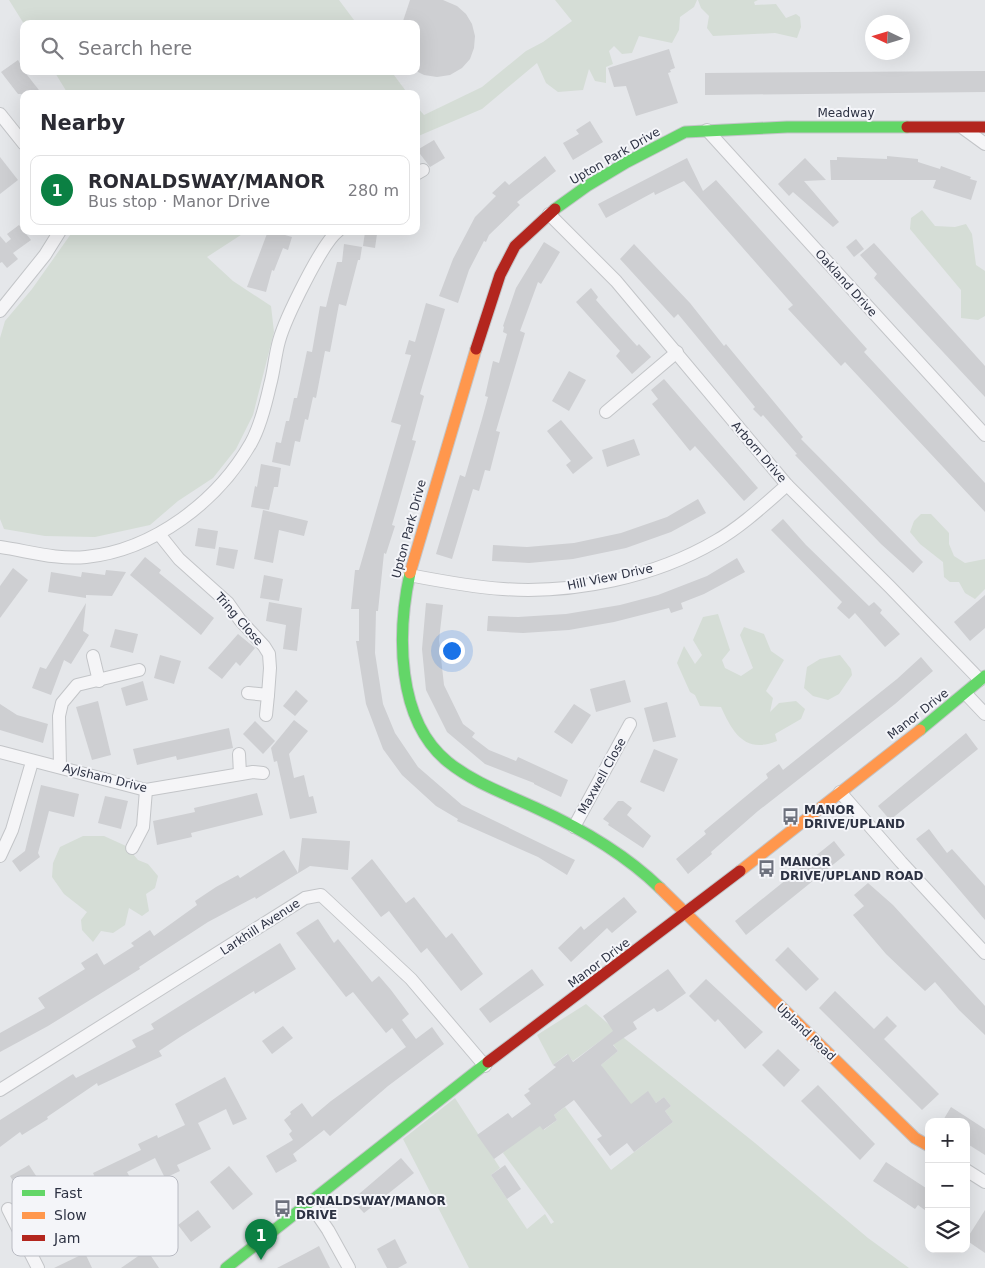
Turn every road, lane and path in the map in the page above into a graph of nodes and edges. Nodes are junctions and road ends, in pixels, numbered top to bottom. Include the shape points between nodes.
1 (0, 114) edge
2 (985, 127) edge
3 (963, 128) junction
4 (707, 130) junction
5 (20, 139) edge
6 (985, 144) edge
7 (549, 214) junction
8 (58, 235) edge
9 (336, 235) edge
10 (0, 311) edge
11 (677, 352) junction
12 (606, 412) dead end
13 (985, 436) edge
14 (787, 485) junction
15 (159, 534) junction
16 (0, 546) edge
17 (409, 575) junction
18 (93, 656) dead end
19 (139, 670) dead end
20 (982, 678) edge
21 (99, 681) junction
22 (248, 693) dead end
23 (966, 694) junction
24 (268, 695) junction
25 (985, 714) edge
26 (266, 715) dead end
27 (630, 724) dead end
28 (0, 752) edge
29 (239, 754) dead end
30 (32, 762) junction
31 (60, 767) junction
32 (263, 773) dead end
33 (240, 774) junction
34 (146, 790) junction
35 (840, 792) junction
36 (574, 827) junction
37 (132, 848) dead end
38 (0, 856) edge
39 (686, 915) junction
40 (985, 953) edge
41 (485, 1066) junction
42 (0, 1090) edge
43 (925, 1143) edge
44 (970, 1173) edge
45 (985, 1182) edge
46 (309, 1202) junction
47 (8, 1209) dead end
48 (12, 1217) edge
49 (32, 1256) edge
50 (38, 1268) edge
51 (226, 1268) edge
52 (348, 1268) edge

1 - 5 street
2 - 3 street, Meadway
3 - 4 street, Meadway
3 - 6 street
4 - 7 street, Upton Park Drive via 685,132 627,162
4 - 13 street, Oakland Drive
7 - 11 street, Arborn Drive via 616,281
7 - 17 street, Upton Park Drive via 515,246 494,291
8 - 10 street
9 - 15 street via 298,295 279,341 270,385 252,441 232,471 208,496
11 - 12 street
11 - 14 street, Arborn Drive
14 - 17 street, Hill View Drive via 715,542 650,570 564,588 537,589 480,587
14 - 20 street, Arborn Drive
15 - 16 street via 111,552 85,557 57,556
15 - 24 street, Tring Close via 179,559 228,603 264,646 269,654
17 - 36 street, Upton Park Drive via 402,631 403,662 414,713 428,739 445,759 470,778
18 - 21 street
19 - 21 street
20 - 23 street, Manor Drive
21 - 31 street via 78,685 62,703 59,716
22 - 24 street
23 - 25 street
23 - 35 street, Manor Drive
24 - 26 street, Tring Close
27 - 36 street, Maxwell Close
28 - 30 street, Aylsham Drive
29 - 33 street
30 - 31 street, Aylsham Drive
30 - 38 street via 12,830
31 - 34 street, Aylsham Drive
32 - 33 street, Aylsham Drive
33 - 34 street, Aylsham Drive
34 - 37 street via 143,827
35 - 39 street, Manor Drive
35 - 40 street
36 - 39 street, Upton Park Drive via 649,878
39 - 41 street, Manor Drive
39 - 43 street, Upland Road via 908,1131
41 - 42 street, Larkhill Avenue via 417,986 321,895 306,898
41 - 46 street, Manor Drive via 434,1102
44 - 45 street
46 - 51 street, Manor Drive
46 - 52 street
47 - 48 street
49 - 50 street

